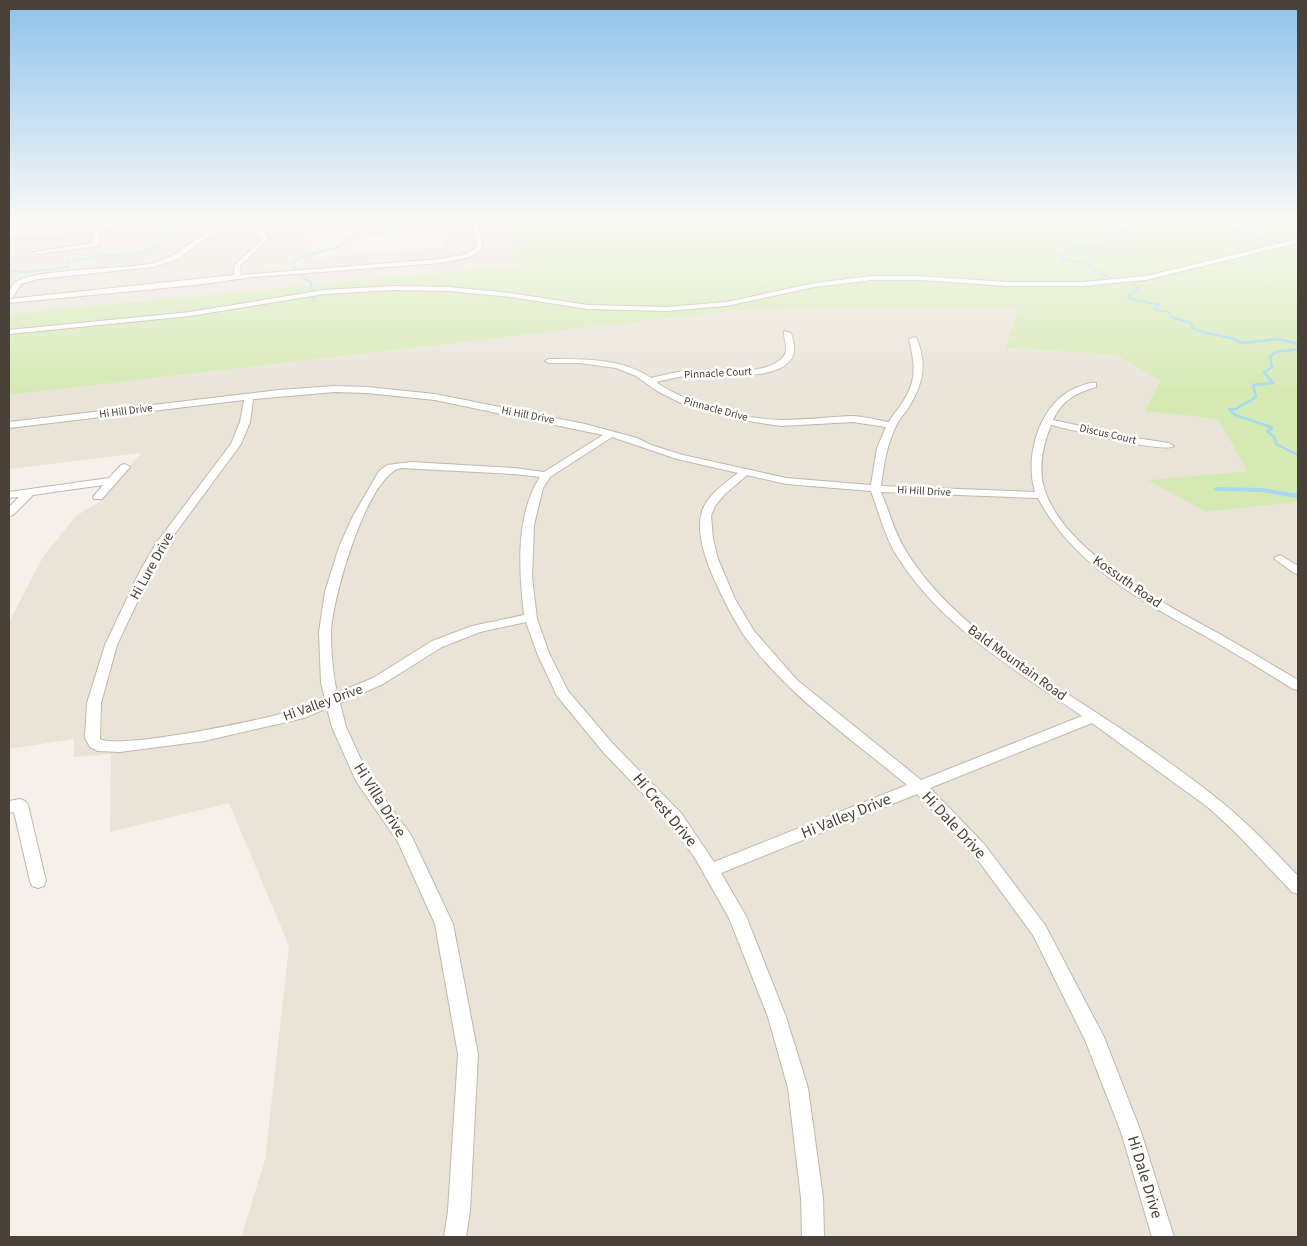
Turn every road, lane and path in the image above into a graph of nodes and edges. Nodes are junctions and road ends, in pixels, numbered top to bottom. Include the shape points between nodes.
1 (30, 279) edge
2 (223, 279) edge
3 (861, 279) edge
4 (936, 279) edge
5 (1134, 279) edge
6 (9, 296) edge
7 (9, 301) edge
8 (9, 332) edge
9 (787, 333) dead end
10 (913, 339) dead end
11 (549, 361) dead end
12 (650, 381) junction
13 (1093, 385) dead end
14 (249, 396) junction
15 (1047, 421) junction
16 (892, 424) junction
17 (9, 425) edge
18 (611, 434) junction
19 (1169, 446) dead end
20 (125, 467) dead end
21 (744, 473) junction
22 (546, 475) junction
23 (112, 481) junction
24 (875, 489) junction
25 (30, 492) junction
26 (9, 494) edge
27 (1042, 495) junction
28 (98, 497) dead end
29 (9, 513) edge
30 (1280, 558) dead end
31 (1298, 571) edge
32 (530, 617) junction
33 (1298, 686) edge
34 (333, 702) junction
35 (1093, 717) junction
36 (102, 747) joint
37 (919, 787) junction
38 (9, 807) edge
39 (711, 870) junction
40 (38, 881) dead end
41 (1298, 887) edge
42 (455, 1237) edge
43 (813, 1237) edge
44 (1163, 1237) edge

1 - 6 street via 16,286
2 - 7 street
3 - 8 street via 815,284 726,304 667,309 588,307 457,289 324,292 190,314
4 - 5 street via 1007,284 1083,284
9 - 12 street, Pinnacle Court via 790,351 787,358 775,366 746,373 694,373
10 - 16 street, Bald Mountain Road via 918,380
11 - 12 street, Pinnacle Drive via 617,366
12 - 16 street, Pinnacle Drive via 684,401 754,419 781,423 853,419
13 - 15 street, Kossuth Road via 1064,396
14 - 17 street, Hi Hill Drive
14 - 18 street, Hi Hill Drive via 335,389 403,393 530,415
14 - 36 street, Hi Lure Drive via 245,422 236,444 163,542 111,645 94,703 92,738
15 - 19 street, Discus Court
15 - 27 street, Kossuth Road via 1036,463
16 - 24 street, Bald Mountain Road via 879,460
18 - 21 street, Hi Hill Drive via 680,457
18 - 22 street
20 - 23 street
21 - 24 street, Hi Hill Drive via 803,484
21 - 37 street, Hi Dale Drive via 716,498 706,516 710,552 729,599 749,633 792,683
22 - 32 street, Hi Crest Drive via 534,500 529,524 526,577
22 - 34 street, Hi Villa Drive via 401,464 383,473 357,518 331,592 325,632 328,683
23 - 25 street
23 - 28 street
24 - 27 street, Hi Hill Drive
24 - 35 street, Bald Mountain Road via 899,550 932,595 1000,654
25 - 26 street
25 - 29 street
27 - 33 street, Kossuth Road via 1068,536 1120,580
30 - 31 street
32 - 34 street, Hi Valley Drive via 476,629 437,644 378,681
32 - 39 street, Hi Crest Drive via 562,693 609,750 675,817
34 - 36 street, Hi Valley Drive via 288,717 204,736
34 - 42 street, Hi Villa Drive via 339,727 364,781 405,839 444,924 468,1054
35 - 37 street, Hi Valley Drive
35 - 41 street, Bald Mountain Road via 1214,804
37 - 39 street, Hi Valley Drive
37 - 44 street, Hi Dale Drive via 978,848 1039,930 1094,1037 1131,1132
38 - 40 street via 20,805
39 - 43 street, Hi Crest Drive via 737,916 756,960 798,1088 812,1198

